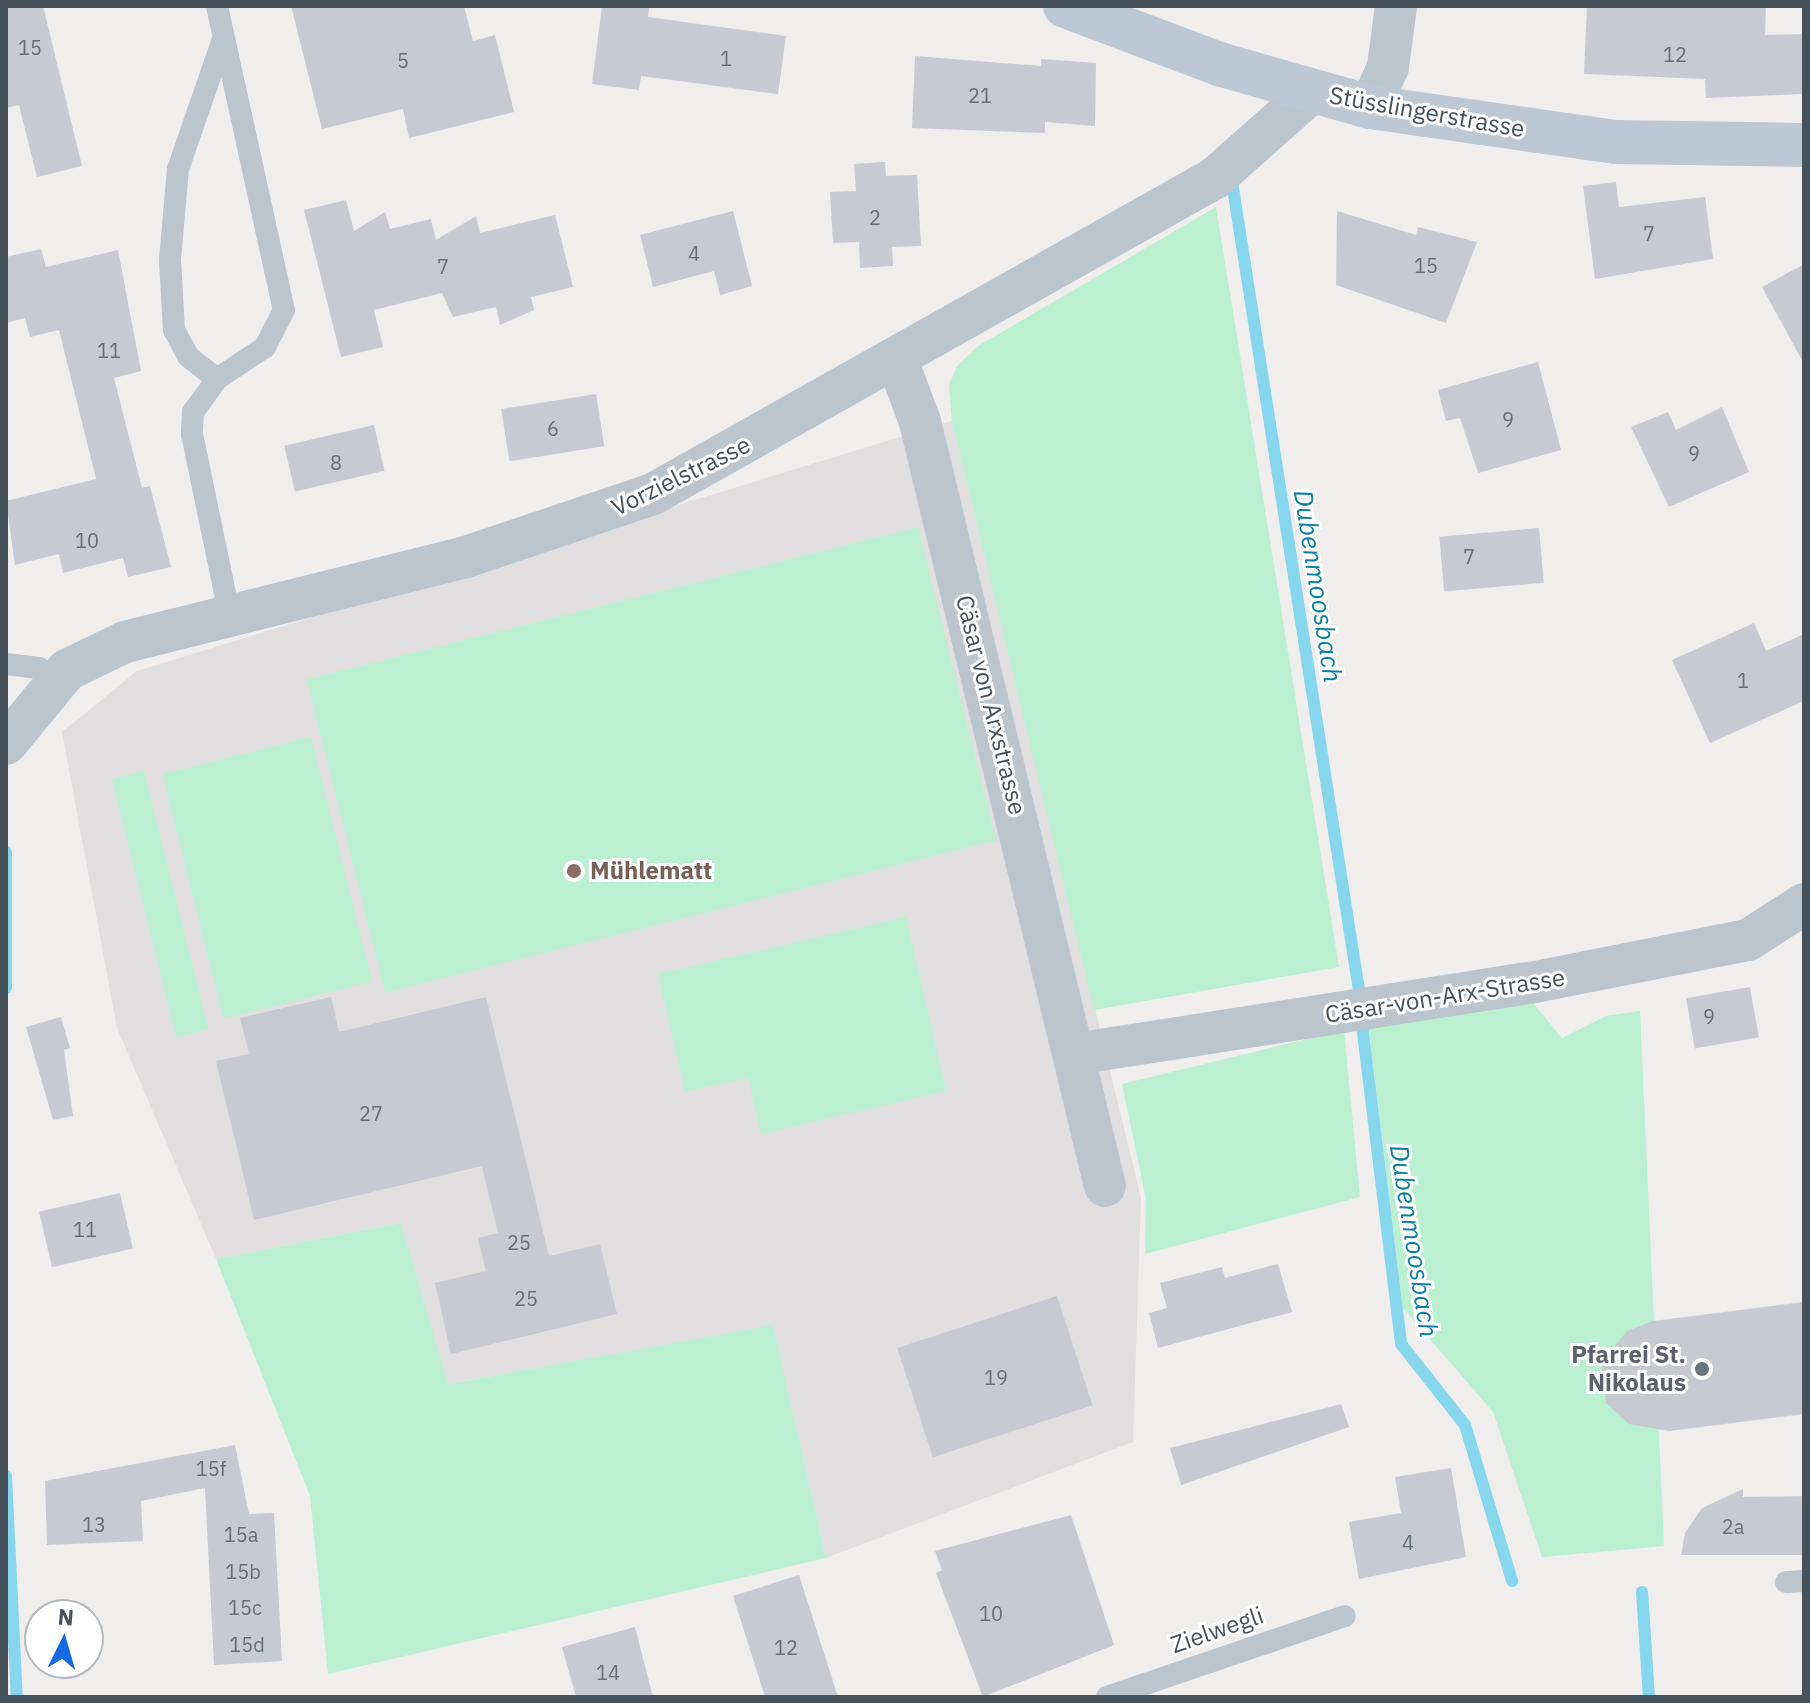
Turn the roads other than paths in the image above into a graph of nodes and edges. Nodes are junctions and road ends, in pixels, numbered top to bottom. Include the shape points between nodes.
1 (217, 6) edge
2 (1065, 6) edge
3 (1396, 6) edge
4 (223, 37) junction
5 (1313, 91) junction
6 (1370, 107) junction
7 (1804, 145) edge
8 (897, 360) junction
9 (217, 379) junction
10 (230, 618) junction
11 (6, 664) edge
12 (56, 679) junction
13 (6, 744) edge
14 (1804, 904) edge
15 (1075, 1054) junction
16 (1105, 1186) dead end
17 (1345, 1616) dead end
18 (1107, 1697) edge

1 - 4 lane
2 - 5 street, Stüsslingerstrasse via 1219,64
3 - 6 street via 1388,67
4 - 9 lane via 178,169 170,260 174,330 188,356
4 - 9 lane via 284,310 265,347
5 - 6 street, Stüsslingerstrasse
5 - 8 street, Vorzielstrasse via 1215,178
6 - 7 street, Stüsslingerstrasse via 1616,142
8 - 10 street, Vorzielstrasse via 653,494 466,557
8 - 15 street, Cäsar von Arxstrasse via 920,422
9 - 10 lane via 193,412 192,434
10 - 12 street, Vorzielstrasse via 125,642
11 - 12 lane via 39,668
12 - 13 street, Vorzielstrasse
14 - 15 street, Cäsar-von-Arx-Strasse via 1748,940 1535,982
15 - 16 street, Cäsar von Arxstrasse
17 - 18 lane, Zielwegli

